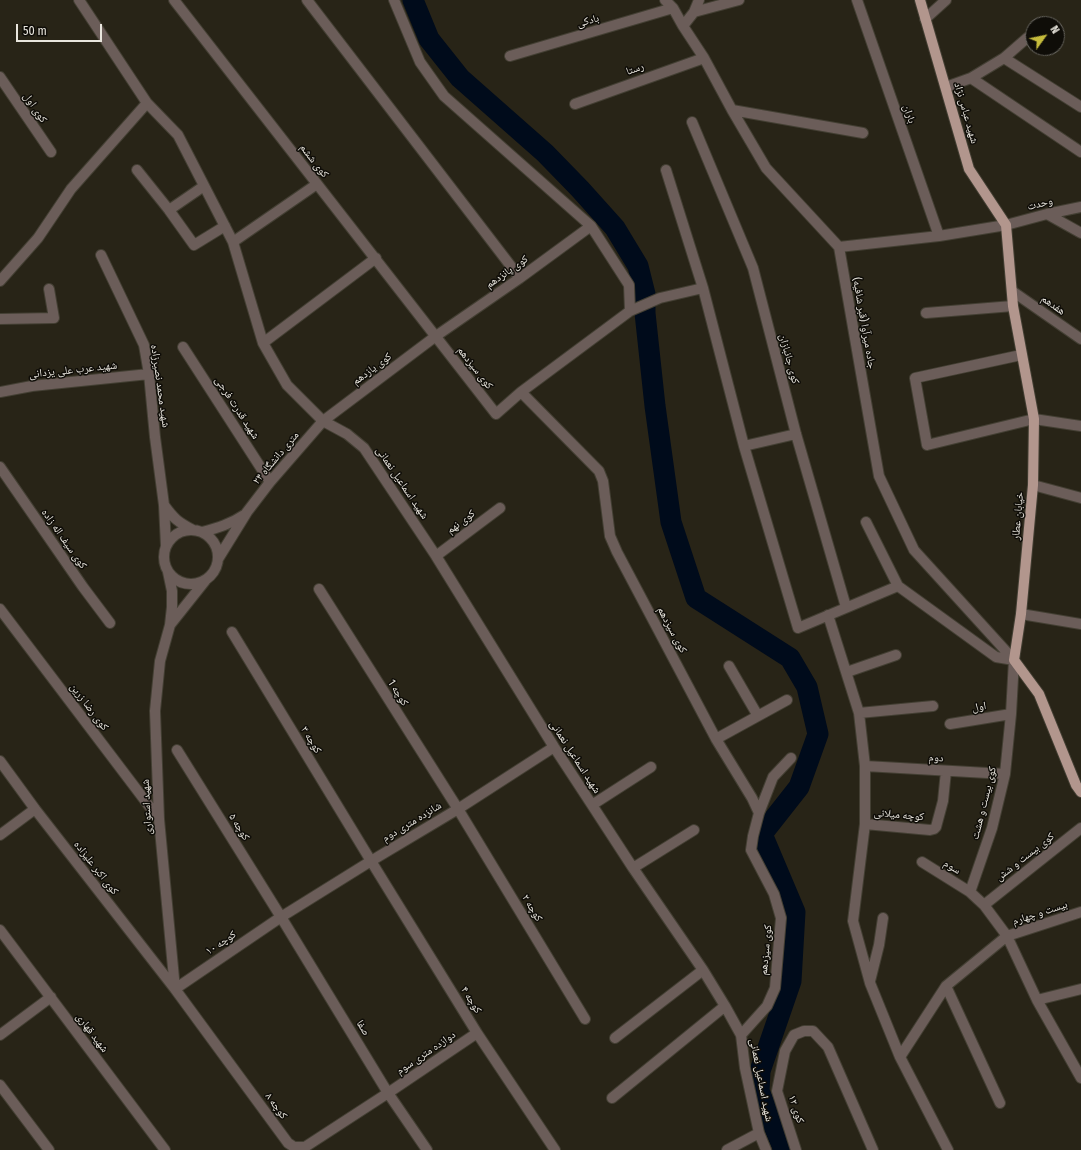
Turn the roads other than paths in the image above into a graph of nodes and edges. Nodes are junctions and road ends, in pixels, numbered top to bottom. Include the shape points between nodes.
1 (79, 0) edge
2 (174, 0) edge
3 (307, 0) edge
4 (394, 0) edge
5 (665, 0) edge
6 (699, 0) edge
7 (739, 0) edge
8 (857, 0) edge
9 (920, 0) edge
10 (946, 0) edge
11 (673, 8) junction
12 (694, 12) junction
13 (925, 19) junction
14 (683, 26) junction
15 (1025, 40) edge
16 (510, 56) dead end
17 (704, 58) junction
18 (1004, 58) junction
19 (0, 77) edge
20 (971, 78) junction
21 (946, 87) junction
22 (147, 103) junction
23 (575, 104) dead end
24 (1081, 107) edge
25 (732, 110) junction
26 (692, 122) dead end
27 (863, 133) dead end
28 (51, 152) dead end
29 (1081, 152) edge
30 (137, 170) dead end
31 (666, 170) dead end
32 (317, 184) junction
33 (204, 186) junction
34 (1081, 207) edge
35 (169, 210) junction
36 (1047, 214) junction
37 (1006, 225) junction
38 (225, 226) junction
39 (591, 226) junction
40 (1081, 233) edge
41 (939, 236) junction
42 (233, 242) junction
43 (839, 247) junction
44 (101, 255) dead end
45 (376, 258) junction
46 (2, 275) edge
47 (520, 278) junction
48 (703, 288) junction
49 (49, 289) dead end
50 (1012, 291) junction
51 (1013, 306) junction
52 (630, 311) junction
53 (926, 313) dead end
54 (0, 319) edge
55 (436, 336) junction
56 (1081, 339) edge
57 (263, 343) junction
58 (183, 347) dead end
59 (1021, 355) junction
60 (149, 374) junction
61 (0, 392) edge
62 (521, 392) junction
63 (1034, 419) junction
64 (323, 421) junction
65 (1081, 426) edge
66 (796, 434) junction
67 (744, 446) junction
68 (0, 467) edge
69 (270, 482) junction
70 (1033, 485) junction
71 (1081, 498) edge
72 (164, 505) junction
73 (500, 508) dead end
74 (247, 512) junction
75 (866, 522) dead end
76 (197, 531) junction
77 (166, 546) junction
78 (436, 556) junction
79 (218, 559) junction
80 (168, 572) junction
81 (206, 580) junction
82 (898, 586) junction
83 (319, 589) dead end
84 (846, 607) junction
85 (0, 609) edge
86 (1021, 614) junction
87 (828, 615) junction
88 (110, 624) dead end
89 (1081, 624) edge
90 (170, 625) junction
91 (232, 632) dead end
92 (896, 655) dead end
93 (1014, 660) junction
94 (729, 666) dead end
95 (847, 672) junction
96 (787, 700) dead end
97 (934, 706) dead end
98 (859, 713) junction
99 (1011, 714) junction
100 (758, 716) junction
101 (950, 724) dead end
102 (716, 739) junction
103 (554, 747) junction
104 (177, 750) dead end
105 (791, 758) dead end
106 (0, 761) edge
107 (865, 766) junction
108 (651, 767) dead end
109 (946, 771) junction
110 (1005, 774) junction
111 (1079, 786) edge
112 (592, 805) junction
113 (35, 809) junction
114 (458, 809) junction
115 (759, 813) junction
116 (159, 820) junction
117 (865, 824) junction
118 (1081, 828) edge
119 (694, 830) dead end
120 (0, 835) edge
121 (371, 861) junction
122 (922, 862) dead end
123 (633, 868) junction
124 (970, 892) junction
125 (984, 905) junction
126 (1081, 912) edge
127 (281, 917) junction
128 (883, 918) dead end
129 (0, 930) edge
130 (1007, 936) junction
131 (703, 970) junction
132 (870, 983) junction
133 (946, 986) junction
134 (175, 989) junction
135 (1081, 989) edge
136 (51, 997) junction
137 (1038, 1000) junction
138 (725, 1006) junction
139 (585, 1019) dead end
140 (477, 1032) junction
141 (741, 1034) junction
142 (0, 1035) edge
143 (615, 1038) dead end
144 (900, 1057) junction
145 (1080, 1073) edge
146 (0, 1085) edge
147 (388, 1093) junction
148 (612, 1098) dead end
149 (1000, 1103) dead end
150 (759, 1133) junction
151 (49, 1150) edge
152 (165, 1150) edge
153 (427, 1150) edge
154 (555, 1150) edge
155 (727, 1150) edge
156 (766, 1150) edge
157 (796, 1150) edge
158 (873, 1150) edge
159 (948, 1150) edge

1 - 22 street, شهید اسماعیل نعمانی
2 - 32 street, کوی ششم
3 - 47 street
4 - 39 street via 420,62 444,96
5 - 11 street
6 - 12 street
7 - 12 street
8 - 41 street, باران
9 - 13 main road, شهید عباس نژاد
10 - 13 street
11 - 14 street
11 - 16 street, بادکی
12 - 14 street
13 - 21 main road, شهید عباس نژاد
14 - 17 street
15 - 18 street
17 - 23 street, رستا
17 - 25 street
18 - 20 street
18 - 24 street
19 - 28 street, کوی اول
20 - 21 street
20 - 29 street
21 - 37 main road, شهید عباس نژاد via 970,169
22 - 33 street, شهید اسماعیل نعمانی via 178,135
22 - 46 street via 71,189 38,238
25 - 27 street
25 - 43 street via 766,168
26 - 66 street, کوی جانبازان via 753,268
30 - 35 street
31 - 48 street
32 - 42 street
32 - 45 street, کوی ششم
33 - 35 street
33 - 38 street, شهید اسماعیل نعمانی
34 - 36 street, وحدت
35 - 38 street via 194,244
36 - 37 street, وحدت
36 - 40 street
37 - 41 street, وحدت
37 - 50 main road, خیابان عطار
38 - 42 street, شهید اسماعیل نعمانی
39 - 47 street, کوی پانزدهم
39 - 52 street via 629,285
41 - 43 street, وحدت
42 - 57 street, شهید اسماعیل نعمانی
43 - 93 street, جاده میرآوا (قبر شافیه) via 879,476 914,550
44 - 60 street, شهید محمد نصیرزاده via 144,345
45 - 55 street, کوی ششم
45 - 57 street
47 - 55 street, کوی پانزدهم
48 - 52 street via 660,298
48 - 67 street
49 - 54 street via 54,318
50 - 51 main road, خیابان عطار
50 - 56 street, هفدهم
51 - 53 street
51 - 59 main road, خیابان عطار
52 - 62 street
55 - 62 street, کوی سیزدهم via 496,414
55 - 64 street, کوی یازدهم
57 - 64 street, شهید اسماعیل نعمانی via 287,385
58 - 69 street, شهید قدرت فرجی
59 - 63 main road, خیابان عطار
59 - 63 street via 915,378 927,445
60 - 61 street, شهید عرب علی یزدانی via 32,386
60 - 72 street, شهید محمد نصیرزاده
62 - 102 street, کوی سیزدهم via 599,471 603,481 610,536
63 - 65 street
63 - 70 main road, خیابان عطار
64 - 69 street, ۲۴ متری دانشگاه
64 - 78 street, شهید اسماعیل نعمانی via 347,434 364,448
66 - 67 street
66 - 84 street, کوی جانبازان
67 - 87 street via 798,628
68 - 88 street, کوی سیف اله زاده
69 - 74 street, ۲۴ متری دانشگاه
70 - 71 street
70 - 86 main road, خیابان عطار
72 - 76 street via 179,523
72 - 77 street, شهید محمد نصیرزاده
73 - 78 street, کوی نهم
74 - 76 street, ۲۴ متری دانشگاه via 215,529
74 - 79 street, ۲۴ متری دانشگاه
75 - 82 street
76 - 77 street via 177,534
76 - 79 street via 209,536 218,550
77 - 80 street via 164,555
78 - 103 street, شهید اسماعیل نعمانی
79 - 81 street via 213,574
80 - 81 street via 183,583 195,584
80 - 90 street, شهید استواری via 172,591
81 - 90 street, شهید استواری
82 - 84 street
82 - 93 street via 996,657
83 - 114 street, کوچه 1
84 - 87 street
85 - 116 street, کوی رضا زرین
86 - 89 street
86 - 93 main road, خیابان عطار
87 - 95 street
90 - 116 street, شهید استواری via 160,661 155,710
91 - 121 street, کوچه ۳
92 - 95 street
93 - 99 street, کوی بیست و هشت
93 - 111 main road via 1040,694
94 - 100 street
95 - 98 street
96 - 100 street
97 - 98 street
98 - 107 street
99 - 101 street, اول
99 - 110 street, کوی بیست و هشت
100 - 102 street
102 - 115 street, کوی سیزدهم
103 - 112 street, شهید اسماعیل نعمانی
103 - 114 street, شانزده متری دوم
104 - 127 street, کوچه ۵
105 - 115 street via 773,777
106 - 113 street, کوی اکبر علیزاده
107 - 109 street, دوم
107 - 117 street
108 - 112 street
109 - 110 street, دوم
109 - 117 street, کوچه میلانی via 944,801 934,829
110 - 124 street, کوی بیست و هشت via 992,828
112 - 123 street, شهید اسماعیل نعمانی
113 - 120 street
113 - 134 street, کوی اکبر علیزاده
114 - 121 street, شانزده متری دوم
114 - 139 street, کوچه ۲
115 - 141 street, کوی سیزدهم via 751,850 774,894 781,918 775,988 767,1006
116 - 134 street, شهید استواری
117 - 132 street via 853,921
118 - 125 street, کوی بیست و شش
119 - 123 street
121 - 127 street, شانزده متری دوم
121 - 140 street, کوچه ۴
122 - 124 street, سوم
123 - 131 street, شهید اسماعیل نعمانی
124 - 125 street
125 - 130 street
126 - 130 street, بیست و چهارم
127 - 134 street, کوچه ۱۰
127 - 147 street, صفا
128 - 132 street
129 - 136 street, شهید قهاری
130 - 133 street
130 - 137 street
131 - 138 street, شهید اسماعیل نعمانی
131 - 143 street
132 - 144 street
133 - 144 street
133 - 149 street
134 - 147 street, کوچه ۸ via 288,1143 294,1147 305,1147
135 - 137 street
136 - 142 street
136 - 152 street, شهید قهاری
137 - 145 street
138 - 141 street, شهید اسماعیل نعمانی
138 - 148 street
140 - 147 street, دوازده متری سوم
140 - 154 street, کوچه ۴
141 - 150 street, شهید اسماعیل نعمانی via 745,1068
144 - 159 street
146 - 151 street
147 - 153 street, صفا
150 - 155 street
150 - 156 street, شهید اسماعیل نعمانی
157 - 158 street, کوی ۱۲ via 777,1091 785,1051 794,1035 804,1031 813,1031 828,1047

